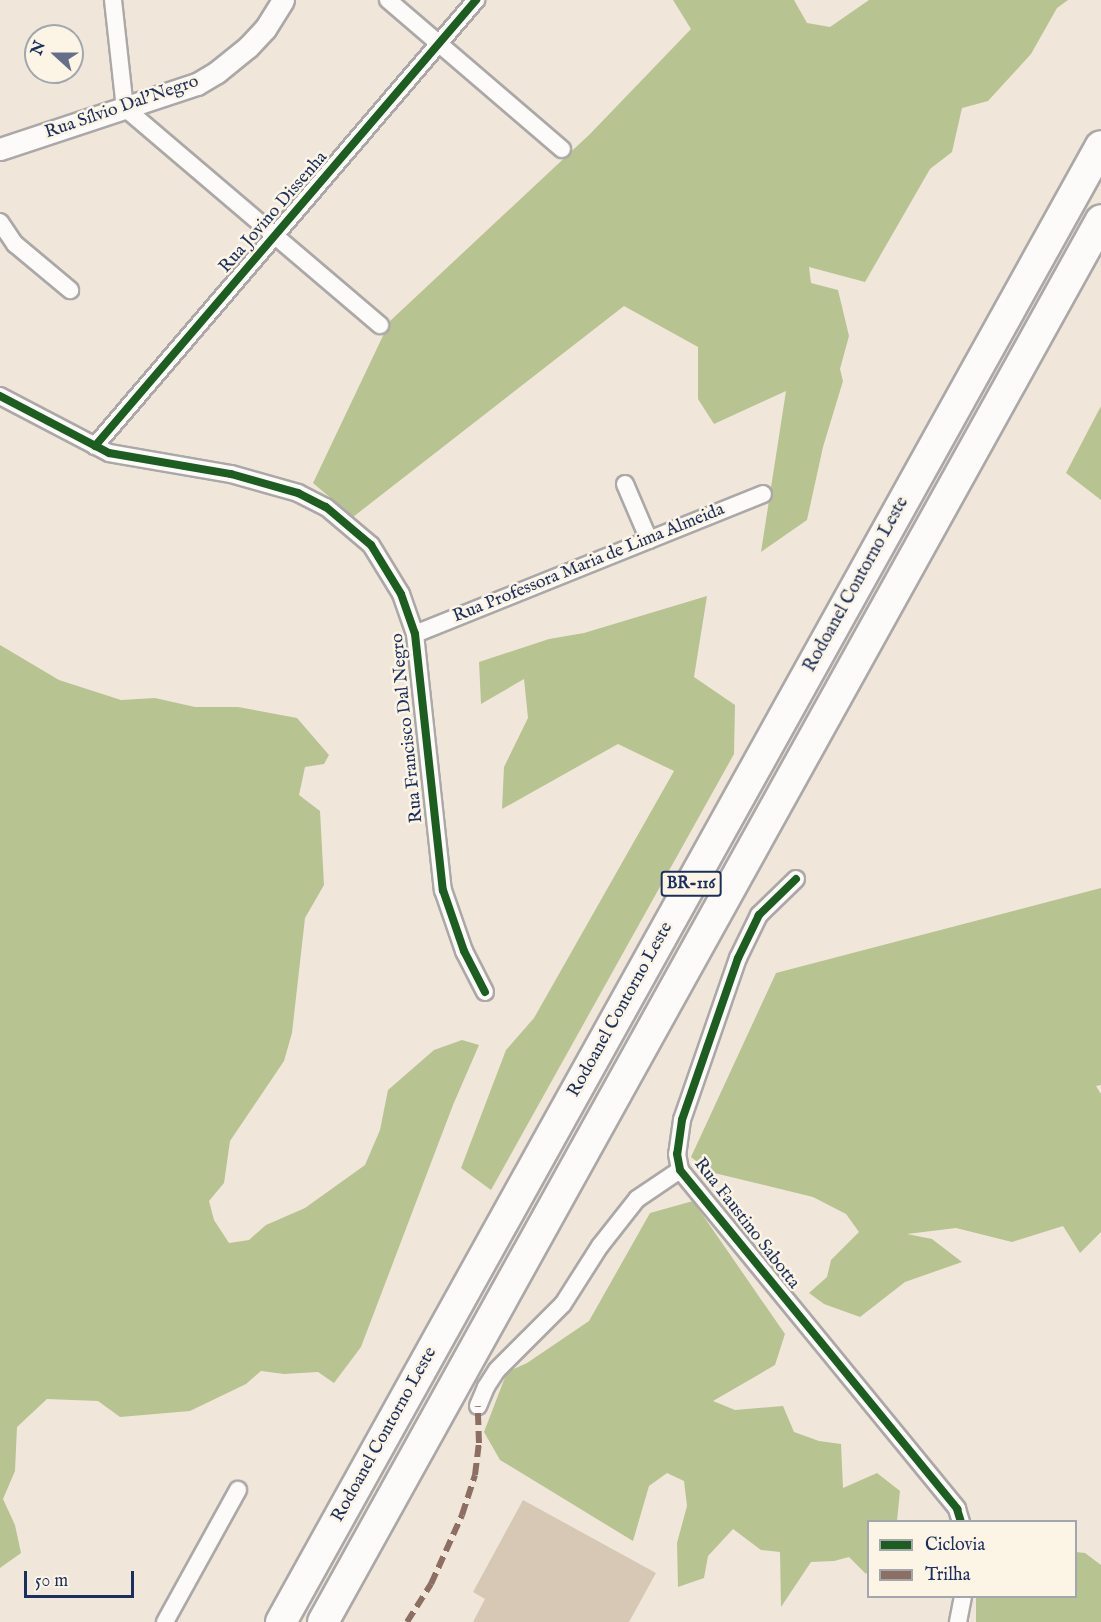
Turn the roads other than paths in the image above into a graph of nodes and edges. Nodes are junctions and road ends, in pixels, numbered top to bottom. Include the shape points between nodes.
1 (113, 0) edge
2 (283, 0) edge
3 (388, 0) edge
4 (476, 0) edge
5 (439, 44) junction
6 (125, 108) junction
7 (1101, 146) edge
8 (0, 149) edge
9 (562, 149) dead end
10 (1101, 220) edge
11 (0, 222) edge
12 (275, 236) junction
13 (70, 290) dead end
14 (380, 325) dead end
15 (0, 396) edge
16 (94, 446) junction
17 (625, 484) dead end
18 (763, 494) dead end
19 (649, 540) junction
20 (415, 634) junction
21 (796, 879) dead end
22 (485, 992) dead end
23 (680, 1170) junction
24 (478, 1406) dead end
25 (238, 1490) dead end
26 (961, 1520) edge
27 (963, 1598) edge
28 (165, 1622) edge
29 (281, 1622) edge
30 (323, 1622) edge
31 (958, 1622) edge

1 - 6 street
2 - 6 street, Rua Sílvio Dal'Negro via 265,29 217,72 178,92
3 - 5 street
4 - 5 street, Rua Jovino Dissenha
5 - 9 street
5 - 12 street, Rua Jovino Dissenha
6 - 8 street, Rua Sílvio Dal'Negro
6 - 12 street
7 - 29 highway, Rodoanel Contorno Leste / BR-116
10 - 30 highway, Rodoanel Contorno Leste / BR-116
11 - 13 street via 15,244
12 - 14 street
12 - 16 street, Rua Jovino Dissenha
15 - 16 street, Rua Francisco Dal Negro
16 - 20 street, Rua Francisco Dal Negro via 127,457 267,482 326,507 372,545 401,594
17 - 19 street
18 - 19 street, Rua Professora Maria de Lima Almeida
19 - 20 street, Rua Professora Maria de Lima Almeida
20 - 22 street, Rua Francisco Dal Negro via 443,890 464,951
21 - 23 street, Rua Faustino Sabotta via 759,915 738,958 682,1120 677,1154
23 - 24 street via 631,1206 563,1304 497,1370
23 - 26 street, Rua Faustino Sabotta via 957,1509
25 - 28 street
27 - 31 street

